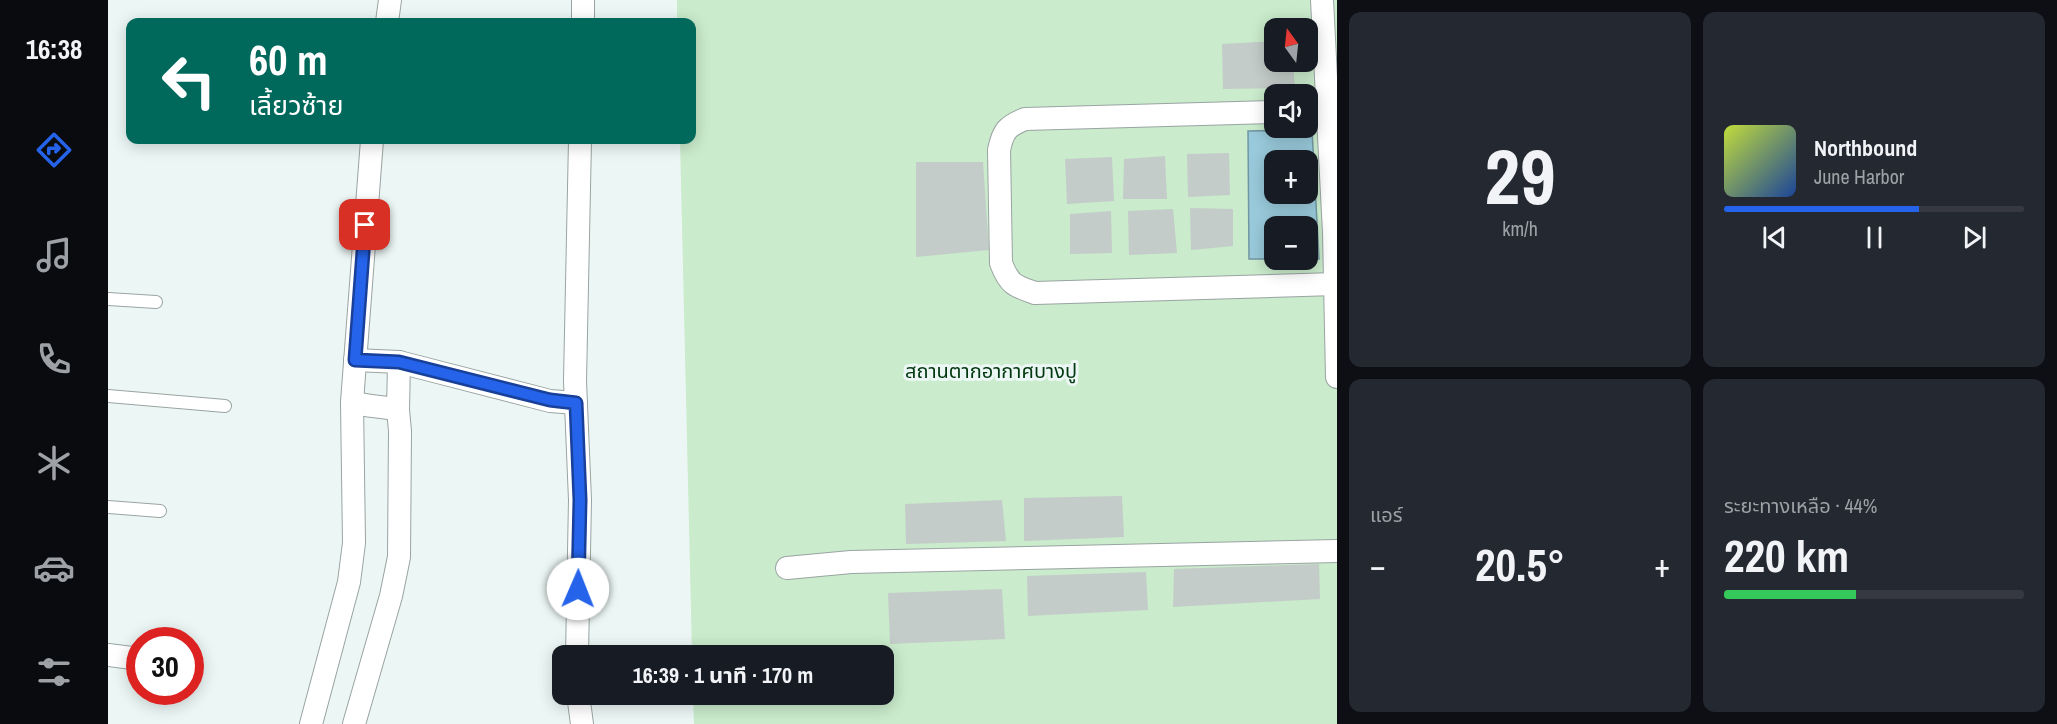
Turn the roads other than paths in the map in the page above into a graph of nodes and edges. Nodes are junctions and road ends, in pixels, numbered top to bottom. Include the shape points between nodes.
1 (390, 0) edge
2 (583, 0) edge
3 (1322, 0) edge
4 (388, 18) edge
5 (583, 18) edge
6 (1330, 26) edge
7 (1318, 111) edge
8 (1264, 112) edge
9 (372, 144) edge
10 (580, 144) edge
11 (1335, 233) edge
12 (1335, 284) junction
13 (108, 299) edge
14 (156, 302) dead end
15 (355, 360) junction
16 (399, 362) junction
17 (1337, 376) edge
18 (108, 396) edge
19 (576, 403) junction
20 (358, 404) junction
21 (225, 406) dead end
22 (393, 409) junction
23 (108, 507) edge
24 (160, 511) dead end
25 (1337, 551) edge
26 (787, 568) dead end
27 (578, 645) edge
28 (108, 655) edge
29 (126, 657) edge
30 (579, 705) edge
31 (310, 724) edge
32 (354, 724) edge
33 (582, 724) edge

1 - 4 street
2 - 5 street
3 - 6 street
6 - 7 street
7 - 11 street
8 - 12 street via 1025,119 1012,124 1002,135 999,150 1001,263 1006,277 1016,287 1035,293
9 - 15 street
10 - 19 street
11 - 12 street
12 - 17 street
13 - 14 lane
15 - 16 street
15 - 20 street
16 - 19 street
16 - 22 street
18 - 21 lane
19 - 27 street via 580,500
20 - 22 street
20 - 31 street via 349,582
22 - 32 street via 400,431 399,557
23 - 24 lane
25 - 26 street via 851,562
28 - 29 street
30 - 33 street

